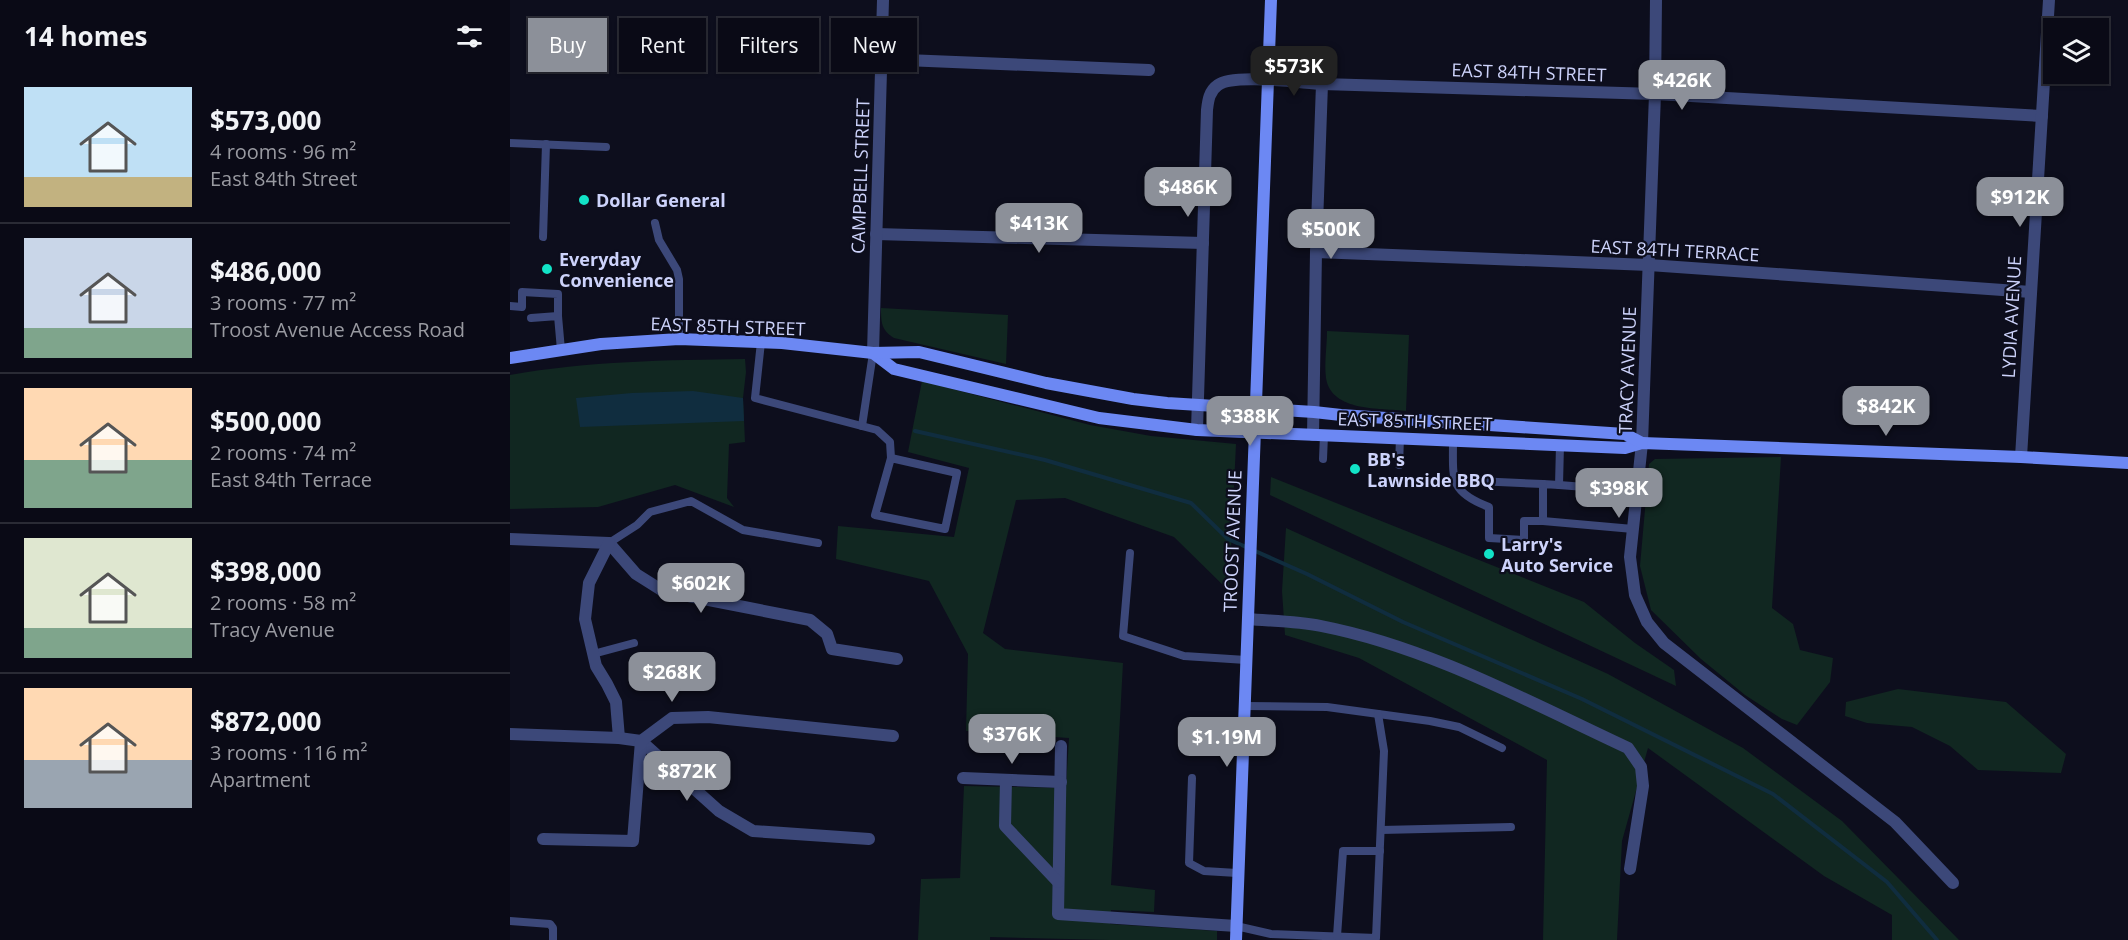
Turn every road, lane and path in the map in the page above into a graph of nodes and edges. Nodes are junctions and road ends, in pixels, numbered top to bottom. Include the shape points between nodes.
1 (883, 0) edge
2 (1271, 0) edge
3 (1656, 0) edge
4 (2049, 0) edge
5 (882, 18) edge
6 (917, 60) edge
7 (1149, 70) dead end
8 (881, 72) edge
9 (1268, 80) junction
10 (1322, 84) junction
11 (1655, 94) junction
12 (2042, 116) junction
13 (510, 143) edge
14 (546, 144) junction
15 (606, 147) dead end
16 (655, 223) dead end
17 (876, 234) junction
18 (543, 237) dead end
19 (1203, 243) junction
20 (1316, 252) junction
21 (1649, 265) junction
22 (2031, 292) junction
23 (510, 306) edge
24 (558, 315) junction
25 (531, 318) dead end
26 (679, 339) junction
27 (761, 342) junction
28 (561, 350) junction
29 (873, 353) junction
30 (510, 358) edge
31 (1198, 405) junction
32 (1314, 412) junction
33 (862, 426) junction
34 (1197, 429) junction
35 (1319, 435) junction
36 (1400, 438) junction
37 (1454, 441) junction
38 (1642, 443) junction
39 (1560, 445) junction
40 (2021, 457) junction
41 (891, 458) junction
42 (1323, 459) dead end
43 (2128, 463) edge
44 (1399, 465) dead end
45 (1454, 480) junction
46 (1544, 484) junction
47 (1559, 485) junction
48 (1637, 491) junction
49 (1543, 521) junction
50 (1633, 529) junction
51 (510, 539) edge
52 (609, 543) junction
53 (818, 543) dead end
54 (1130, 553) dead end
55 (1248, 620) junction
56 (634, 643) dead end
57 (593, 654) junction
58 (897, 659) dead end
59 (1246, 660) junction
60 (1245, 706) junction
61 (1378, 714) junction
62 (510, 734) edge
63 (893, 736) dead end
64 (620, 738) junction
65 (641, 741) junction
66 (1061, 746) dead end
67 (1502, 748) dead end
68 (963, 778) dead end
69 (1192, 778) dead end
70 (1006, 780) junction
71 (1061, 782) junction
72 (1511, 827) dead end
73 (1381, 830) junction
74 (543, 839) dead end
75 (869, 839) dead end
76 (1380, 851) junction
77 (1630, 870) dead end
78 (1237, 873) junction
79 (1058, 882) junction
80 (1953, 882) dead end
81 (510, 921) edge
82 (1236, 926) junction
83 (1337, 936) junction
84 (553, 940) edge
85 (1236, 940) edge

1 - 5 street, CAMPBELL STREET
2 - 9 main road, TROOST AVENUE
3 - 11 street, TRACY AVENUE
4 - 12 street, LYDIA AVENUE
6 - 7 street
8 - 17 street, CAMPBELL STREET
9 - 10 street, EAST 84TH STREET
9 - 19 street, EAST 84TH STREET via 1226,81 1216,85 1210,94 1206,110
9 - 55 main road, TROOST AVENUE
10 - 11 street, EAST 84TH STREET
10 - 20 street
11 - 12 street, EAST 84TH STREET
11 - 21 street, TRACY AVENUE
12 - 22 street, LYDIA AVENUE
13 - 14 lane
14 - 15 lane
14 - 18 lane
16 - 26 lane via 659,240 680,279
17 - 19 street
17 - 29 street, CAMPBELL STREET
19 - 31 street, EAST 84TH STREET
20 - 21 street, EAST 84TH TERRACE
20 - 32 street
21 - 22 street, EAST 84TH TERRACE
21 - 38 street, TRACY AVENUE
22 - 40 street, LYDIA AVENUE
23 - 24 lane via 522,307 522,292 558,294
24 - 25 lane
24 - 28 lane
26 - 27 main road, EAST 85TH STREET
26 - 28 main road, EAST 85TH STREET
27 - 29 main road, EAST 85TH STREET
27 - 33 lane via 755,398
28 - 30 main road, EAST 85TH STREET
29 - 31 main road, EAST 85TH STREET via 919,352 1089,392
29 - 33 lane
29 - 34 main road, EAST 85TH STREET via 894,369 1088,415
31 - 32 main road, EAST 85TH STREET
31 - 34 street, EAST 84TH STREET
32 - 35 street
32 - 38 main road, EAST 85TH STREET via 1625,434
33 - 41 lane via 877,430 890,442
34 - 35 main road, EAST 85TH STREET
35 - 36 main road, EAST 85TH STREET
35 - 42 lane
36 - 37 main road, EAST 85TH STREET
36 - 44 lane
37 - 39 main road, EAST 85TH STREET
37 - 45 lane
38 - 39 main road, EAST 85TH STREET via 1625,448
38 - 40 main road, EAST 85TH STREET
38 - 48 street, TRACY AVENUE
39 - 47 lane
40 - 43 main road, EAST 85TH STREET
41 - 41 lane via 875,515 945,529 957,473
45 - 46 lane
45 - 49 lane via 1468,499 1489,507 1489,538 1524,540 1524,521
46 - 47 lane
46 - 49 lane
47 - 48 lane
48 - 50 street, TRACY AVENUE
49 - 50 lane
50 - 80 street, TRACY AVENUE via 1630,556 1635,595 1647,622 1665,643 1895,822
51 - 52 street
52 - 53 lane via 650,513 691,501 743,530
52 - 57 street via 589,583 585,619
52 - 58 street via 636,574 663,591 810,620 827,634 832,649
54 - 59 lane via 1123,636 1184,656
55 - 59 main road, TROOST AVENUE
55 - 77 street via 1318,625 1395,645 1628,748 1641,767 1643,786
56 - 57 lane
57 - 64 street via 616,702
59 - 60 main road, TROOST AVENUE
60 - 61 lane via 1327,707
60 - 78 main road, TROOST AVENUE
61 - 67 lane via 1459,727
61 - 73 lane via 1384,751
62 - 64 street
63 - 65 street via 708,717 672,718
64 - 65 street
65 - 74 street via 633,841
65 - 75 street via 719,811 753,831
66 - 71 street
68 - 70 street
69 - 78 lane via 1189,863 1204,871
70 - 71 street
70 - 79 street via 1005,826
71 - 79 street
72 - 73 lane
73 - 76 lane
76 - 83 lane via 1343,851
76 - 83 lane via 1376,938
78 - 82 main road, TROOST AVENUE
79 - 82 street via 1058,914
81 - 84 lane via 550,924
82 - 83 lane via 1271,934
82 - 85 main road, TROOST AVENUE

